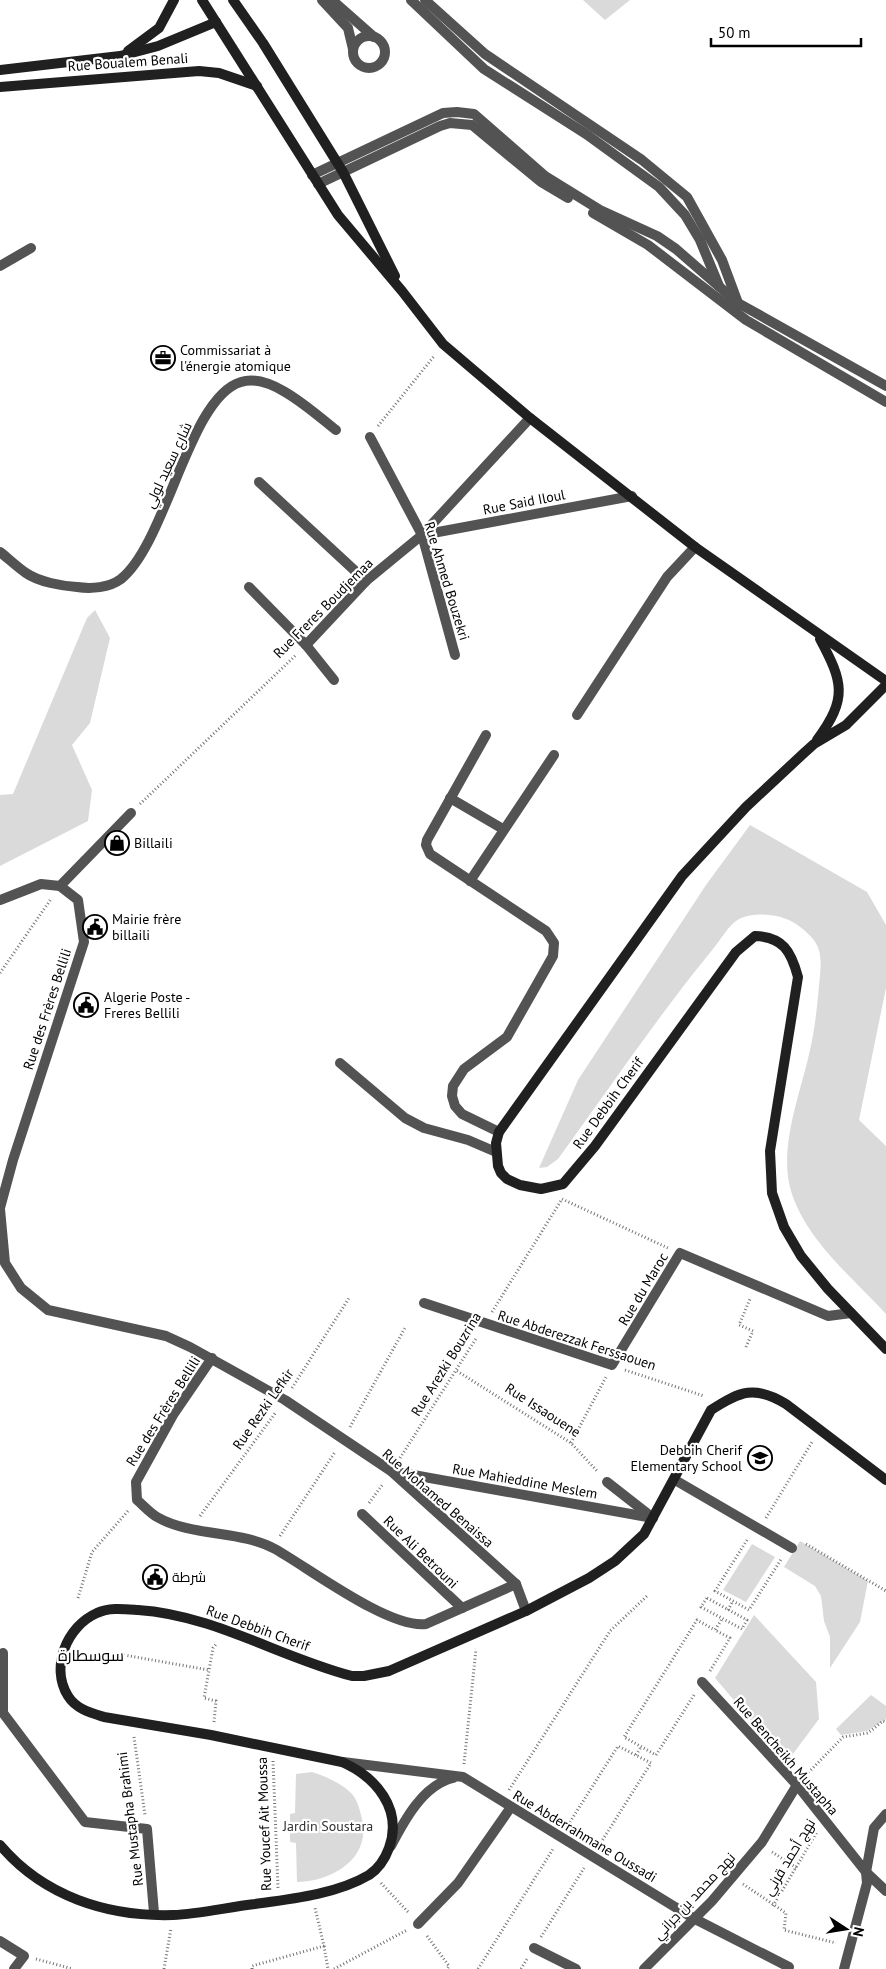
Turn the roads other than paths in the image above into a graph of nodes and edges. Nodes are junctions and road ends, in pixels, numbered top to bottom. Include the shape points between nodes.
1 (174, 0) edge
2 (202, 0) edge
3 (233, 0) edge
4 (322, 0) edge
5 (332, 0) edge
6 (411, 0) edge
7 (425, 0) edge
8 (216, 22) junction
9 (374, 37) junction
10 (353, 49) junction
11 (120, 56) junction
12 (0, 70) edge
13 (257, 86) junction
14 (0, 87) edge
15 (337, 163) junction
16 (343, 172) junction
17 (312, 174) junction
18 (318, 184) junction
19 (31, 248) dead end
20 (0, 266) edge
21 (721, 289) junction
22 (402, 291) junction
23 (734, 306) junction
24 (886, 386) edge
25 (886, 402) edge
26 (530, 418) junction
27 (336, 430) dead end
28 (370, 437) road end
29 (259, 482) dead end
30 (632, 496) junction
31 (422, 535) junction
32 (696, 547) junction
33 (0, 552) edge
34 (366, 581) junction
35 (249, 586) dead end
36 (819, 636) junction
37 (306, 645) junction
38 (456, 654) dead end
39 (334, 680) dead end
40 (886, 683) edge
41 (577, 715) dead end
42 (486, 735) dead end
43 (814, 744) junction
44 (554, 755) dead end
45 (450, 798) junction
46 (131, 813) road end
47 (503, 829) junction
48 (470, 880) junction
49 (60, 886) junction
50 (0, 900) edge
51 (340, 1063) dead end
52 (499, 1132) junction
53 (496, 1152) junction
54 (0, 1209) edge
55 (424, 1302) dead end
56 (851, 1313) junction
57 (886, 1349) edge
58 (212, 1358) junction
59 (612, 1365) joint
60 (391, 1472) junction
61 (674, 1480) junction
62 (886, 1480) edge
63 (607, 1482) road end
64 (362, 1514) road end
65 (654, 1518) junction
66 (792, 1548) dead end
67 (516, 1584) junction
68 (462, 1608) junction
69 (526, 1611) junction
70 (2, 1653) dead end
71 (702, 1682) road end
72 (342, 1762) junction
73 (461, 1777) junction
74 (797, 1785) junction
75 (511, 1807) junction
76 (886, 1814) edge
77 (0, 1845) edge
78 (386, 1855) junction
79 (866, 1872) junction
80 (886, 1891) edge
81 (154, 1914) junction
82 (694, 1918) junction
83 (418, 1924) road end
84 (0, 1941) edge
85 (534, 1948) dead end
86 (789, 1967) dead end
87 (14, 1969) edge
88 (576, 1969) edge
89 (644, 1969) edge
90 (844, 1969) edge

1 - 11 street via 159,28
2 - 8 street
3 - 15 street
4 - 10 street via 348,28
5 - 9 street
6 - 21 street via 484,68 586,134 659,187 685,214
7 - 23 street via 485,54 642,160 687,197 722,260
8 - 11 street via 158,46
8 - 13 street
9 - 10 street via 359,40
9 - 10 street via 382,42 386,52 379,66 363,67 355,60
11 - 12 street
13 - 14 street, Rue Boualem Benali via 219,73 179,71
13 - 17 street
15 - 16 street
15 - 17 street
15 - 21 street via 443,113 474,114 545,176 600,210 657,236
16 - 18 street
16 - 22 street
16 - 23 street via 440,126 450,123 472,125 541,182 648,245
17 - 18 street
18 - 22 street via 338,215
19 - 20 street
21 - 23 street
22 - 26 street via 443,344
23 - 24 street
23 - 25 street via 746,320
26 - 30 street
26 - 31 street, Rue Freres Boudjemaa
27 - 33 street, شارع سعيد لولي via 278,387 242,382 224,392 210,409 156,525 139,556 120,579 94,589 67,586 28,574
28 - 31 street, Rue Ahmed Bouzekri
29 - 34 street
30 - 31 street, Rue Said Iloul
30 - 32 street
31 - 34 street, Rue Freres Boudjemaa
31 - 38 street, Rue Ahmed Bouzekri
32 - 36 street
32 - 41 street via 667,577
34 - 37 street, Rue Freres Boudjemaa
35 - 37 street
36 - 40 street
36 - 43 street, Rue Debbih Cherif via 836,668 840,687 831,721
37 - 39 street
40 - 43 street, Rue Debbih Cherif via 846,725
42 - 45 street
43 - 52 street, Rue Debbih Cherif via 746,807 682,876
44 - 47 street
45 - 47 street
45 - 48 street via 426,845 430,854
46 - 49 street
47 - 48 street
48 - 52 street via 546,931 554,943 553,956 507,1037 464,1069 453,1086 454,1101 462,1114
49 - 50 street via 41,884
49 - 54 street, Rue des Frères Bellili via 78,900 84,942 15,1151
51 - 53 street via 409,1121
52 - 53 street, Rue Debbih Cherif
53 - 56 street, Rue Debbih Cherif via 501,1173 507,1179 541,1189 563,1184 595,1146 736,952 755,936 768,937 786,949 798,977 770,1151 772,1193 790,1240 828,1290
54 - 58 street, Rue des Frères Bellili via 5,1263 21,1288 48,1310 166,1336
55 - 59 street, Rue Abderezzak Ferssaouen
56 - 57 street, Rue Debbih Cherif
56 - 59 street, Rue du Maroc via 828,1316 680,1254
58 - 60 street, Rue Mohamed Benaissa via 285,1400
58 - 68 street, Rue des Frères Bellili via 173,1414 136,1482 137,1500 157,1517 272,1547 403,1623 426,1624
60 - 65 street, Rue Mahieddine Meslem
60 - 67 street, Rue Mohamed Benaissa
61 - 62 street, Rue Debbih Cherif via 711,1410 730,1397 750,1392 770,1394
61 - 65 street, Rue Debbih Cherif
61 - 66 street
63 - 65 street
64 - 68 street, Rue Ali Betrouni
65 - 69 street, Rue Debbih Cherif via 644,1534 615,1561
67 - 68 street
67 - 69 street, Rue Mohamed Benaissa
69 - 72 street, Rue Debbih Cherif via 389,1671 364,1676 352,1676 203,1622 140,1610 111,1609 97,1613 71,1633 62,1654 62,1676 68,1696 82,1710 104,1717
70 - 81 street, Rue Mustapha Brahimi via 3,1713 85,1822 147,1829
71 - 74 street, Rue Bencheikh Mustapha
72 - 73 street
72 - 78 street, Rue Debbih Cherif via 364,1773 388,1802 392,1829
73 - 75 street, Rue Abderrahmane Oussadi
73 - 78 street via 444,1780 433,1787 402,1825
74 - 79 street, Rue Bencheikh Mustapha
74 - 82 street, نهج محمد بن جراني via 760,1844
75 - 82 street, Rue Abderrahmane Oussadi
75 - 83 street via 458,1883
76 - 79 street via 874,1828
77 - 81 street, Rue Debbih Cherif via 30,1875 70,1898 116,1910
78 - 81 street, Rue Debbih Cherif via 368,1875 337,1888 278,1901 173,1915
79 - 80 street, Rue Bencheikh Mustapha
79 - 90 street via 860,1914
82 - 86 street, Rue Abderrahmane Oussadi
82 - 89 street, نهج محمد بن جراني
84 - 87 street via 24,1956
85 - 88 street

